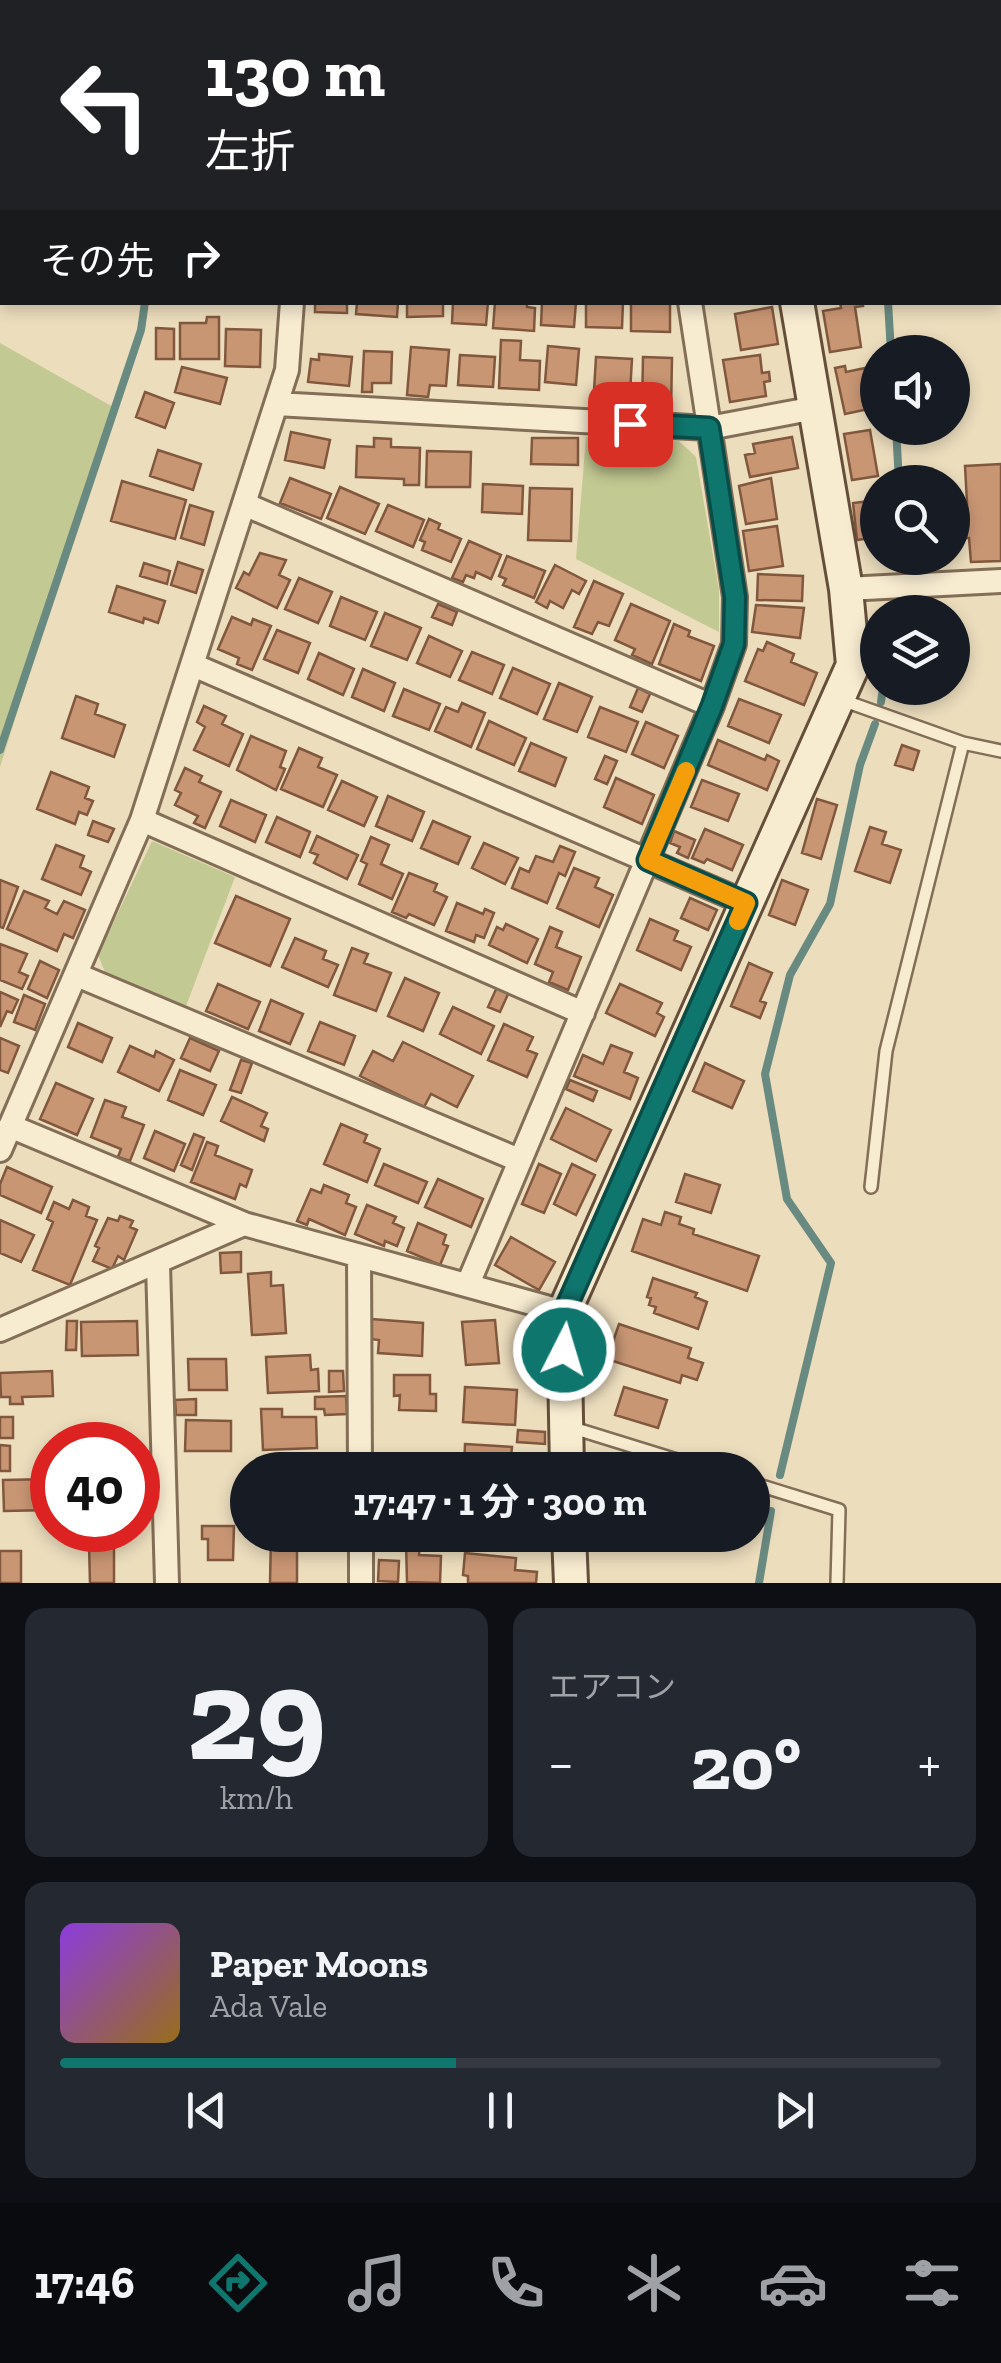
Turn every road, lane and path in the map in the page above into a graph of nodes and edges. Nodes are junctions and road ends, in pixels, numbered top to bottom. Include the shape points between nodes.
1 (292, 305) edge
2 (690, 305) edge
3 (797, 305) edge
4 (276, 404) junction
5 (814, 408) junction
6 (709, 428) junction
7 (244, 504) junction
8 (1001, 581) edge
9 (846, 589) junction
10 (193, 664) junction
11 (838, 698) junction
12 (712, 706) junction
13 (963, 743) junction
14 (1001, 751) edge
15 (142, 820) junction
16 (648, 860) junction
17 (746, 903) junction
18 (77, 975) junction
19 (583, 1013) junction
20 (10, 1126) junction
21 (0, 1150) edge
22 (519, 1160) junction
23 (871, 1187) dead end
24 (244, 1224) junction
25 (359, 1257) junction
26 (158, 1264) junction
27 (468, 1284) junction
28 (564, 1312) junction
29 (0, 1330) edge
30 (566, 1426) junction
31 (360, 1452) edge
32 (567, 1452) edge
33 (650, 1452) edge
34 (770, 1489) edge
35 (361, 1552) edge
36 (570, 1552) edge
37 (167, 1583) edge
38 (361, 1583) edge
39 (571, 1583) edge
40 (837, 1583) edge

1 - 4 street via 287,370
2 - 6 street
3 - 5 street
4 - 6 street
4 - 7 street
5 - 6 street
5 - 9 street
6 - 12 street via 735,597 734,644
7 - 10 street
7 - 12 street
8 - 9 street
9 - 11 street via 853,665
10 - 15 street
10 - 16 street
11 - 13 lane
11 - 17 street
12 - 16 street
13 - 14 lane
13 - 23 lane via 886,1051
15 - 18 street
15 - 19 street
16 - 17 street
16 - 19 street
17 - 28 street
18 - 20 street
18 - 22 street
19 - 22 street
20 - 21 street
20 - 24 street
22 - 27 street
24 - 25 street
24 - 26 street
25 - 27 street
25 - 31 street
26 - 29 street
26 - 37 street
27 - 28 street
28 - 30 street
30 - 32 street
30 - 33 lane
34 - 40 lane via 840,1510
35 - 38 street
36 - 39 street

